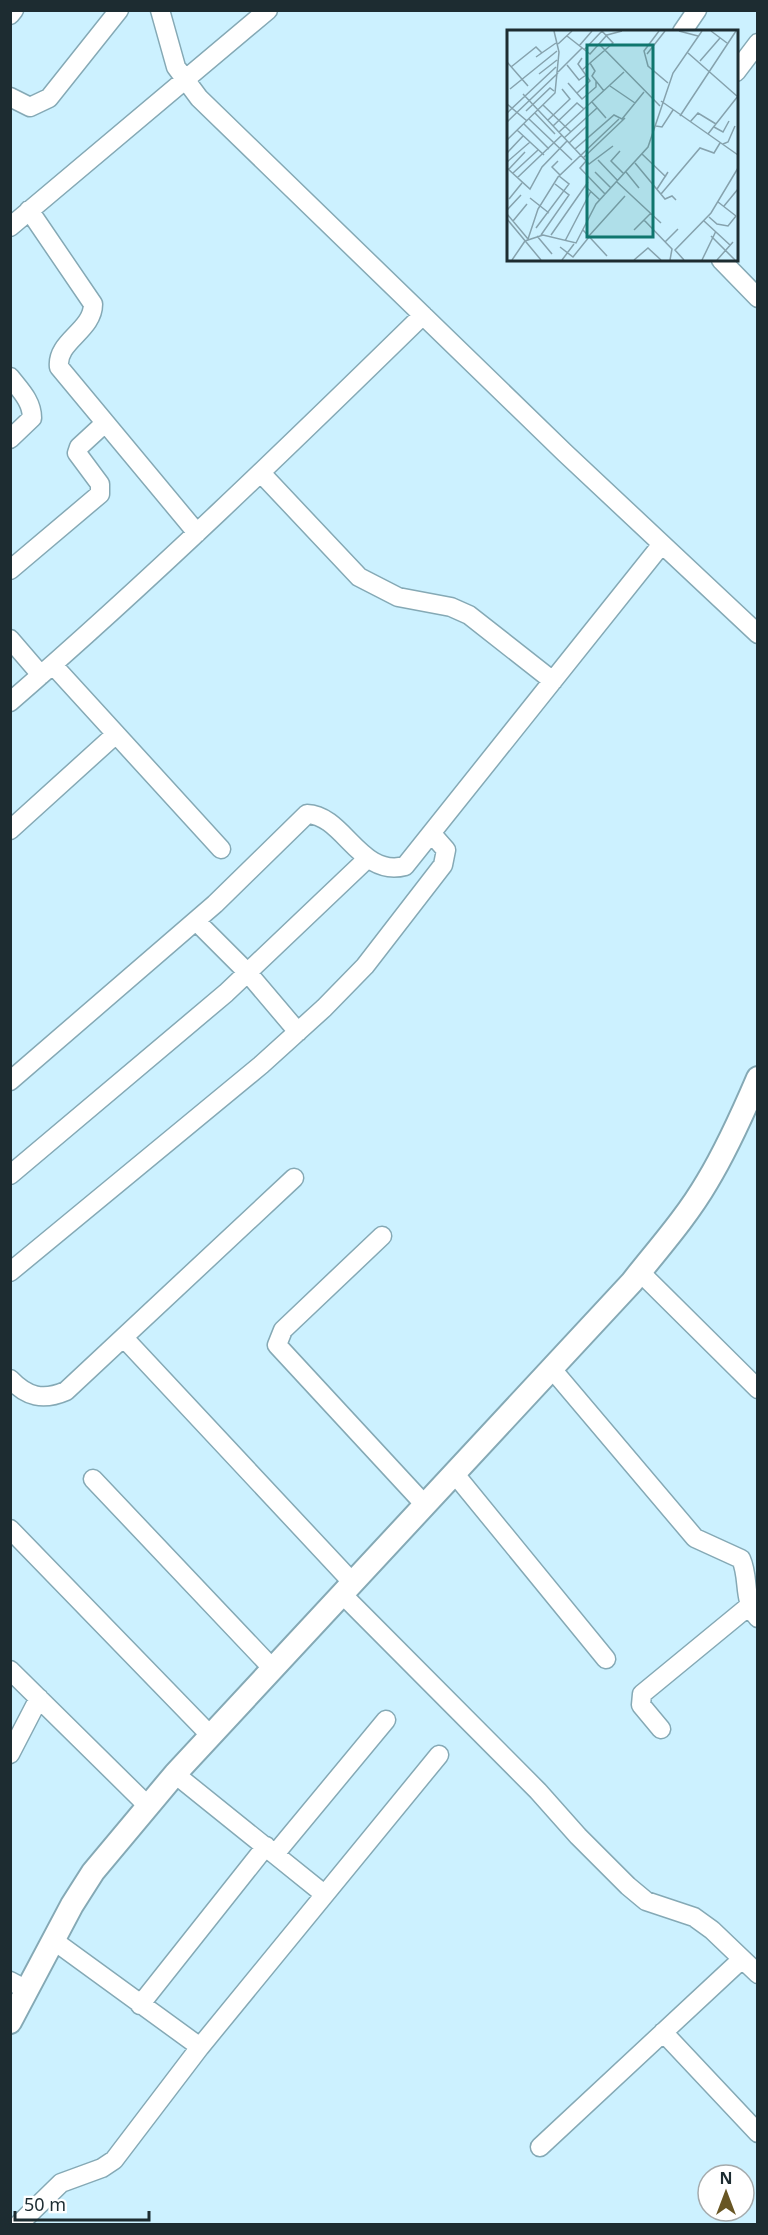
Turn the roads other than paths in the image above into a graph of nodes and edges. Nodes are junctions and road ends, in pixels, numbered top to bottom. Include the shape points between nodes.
1 (14, 10) edge
2 (119, 10) edge
3 (160, 10) edge
4 (268, 10) edge
5 (695, 11) edge
6 (10, 15) edge
7 (683, 30) edge
8 (758, 43) edge
9 (738, 69) edge
10 (184, 81) junction
11 (10, 97) edge
12 (29, 210) junction
13 (10, 227) edge
14 (722, 261) edge
15 (758, 298) edge
16 (423, 315) junction
17 (10, 377) edge
18 (105, 423) junction
19 (10, 439) edge
20 (261, 473) junction
21 (198, 533) junction
22 (662, 544) junction
23 (10, 570) edge
24 (758, 634) edge
25 (10, 639) edge
26 (47, 670) junction
27 (553, 681) junction
28 (10, 702) edge
29 (116, 734) junction
30 (10, 830) edge
31 (432, 834) junction
32 (221, 849) dead end
33 (368, 858) junction
34 (196, 921) junction
35 (248, 973) junction
36 (297, 1032) junction
37 (758, 1078) edge
38 (10, 1081) edge
39 (10, 1174) edge
40 (294, 1178) dead end
41 (382, 1236) dead end
42 (10, 1272) edge
43 (640, 1272) junction
44 (123, 1338) junction
45 (552, 1369) junction
46 (10, 1378) edge
47 (758, 1389) edge
48 (454, 1473) junction
49 (93, 1479) dead end
50 (425, 1505) junction
51 (10, 1529) edge
52 (751, 1571) edge
53 (347, 1588) junction
54 (753, 1612) edge
55 (606, 1659) dead end
56 (273, 1669) junction
57 (10, 1670) edge
58 (39, 1698) junction
59 (386, 1720) dead end
60 (662, 1729) dead end
61 (210, 1736) junction
62 (10, 1754) edge
63 (439, 1755) dead end
64 (175, 1774) junction
65 (147, 1805) junction
66 (271, 1850) junction
67 (324, 1894) junction
68 (53, 1940) junction
69 (742, 1959) junction
70 (758, 1974) edge
71 (19, 1985) edge
72 (140, 2005) junction
73 (10, 2022) edge
74 (663, 2032) junction
75 (200, 2047) junction
76 (758, 2133) edge
77 (540, 2147) dead end
78 (19, 2224) edge

1 - 6 street
2 - 11 street via 49,98 30,107
3 - 10 street via 172,55
4 - 10 street
5 - 7 street
8 - 9 street
10 - 12 street
10 - 16 street
12 - 13 street
12 - 18 street via 93,304 90,321 65,348 59,367
14 - 15 street
16 - 20 street
16 - 22 street
17 - 19 street via 32,408 32,418
18 - 21 street
18 - 23 street via 79,447 78,453 100,484 100,494
20 - 21 street
20 - 27 street via 359,577 398,597 451,607 469,615
21 - 26 street
22 - 24 street
22 - 27 street
25 - 26 street
26 - 28 street
26 - 29 street
27 - 31 street
29 - 30 street
29 - 32 street
31 - 33 street via 405,866 385,867
31 - 36 street via 446,850 443,865 364,966
33 - 34 street via 321,817 307,814
33 - 35 street
34 - 35 street
34 - 38 street
35 - 36 street
35 - 39 street
36 - 42 street
37 - 43 street via 707,1182
40 - 44 street
41 - 50 street via 283,1330 277,1345
43 - 45 street
43 - 47 street
44 - 46 street via 66,1391 50,1398 35,1396
44 - 53 street
45 - 48 street
45 - 52 street via 695,1538 737,1555
48 - 50 street
48 - 55 street
49 - 56 street
50 - 53 street
51 - 61 street
52 - 54 street
53 - 56 street
53 - 69 street via 628,1886 646,1901 694,1917
54 - 60 street via 642,1694 641,1705
56 - 61 street
57 - 58 street
58 - 62 street
58 - 65 street
59 - 66 street
61 - 64 street
63 - 67 street
64 - 65 street
64 - 66 street
65 - 68 street via 93,1872
66 - 67 street
66 - 72 street
67 - 75 street
68 - 71 street
68 - 72 street
69 - 70 street
69 - 74 street
71 - 73 street
72 - 75 street
74 - 76 street
74 - 77 street
75 - 78 street via 114,2160 61,2183

